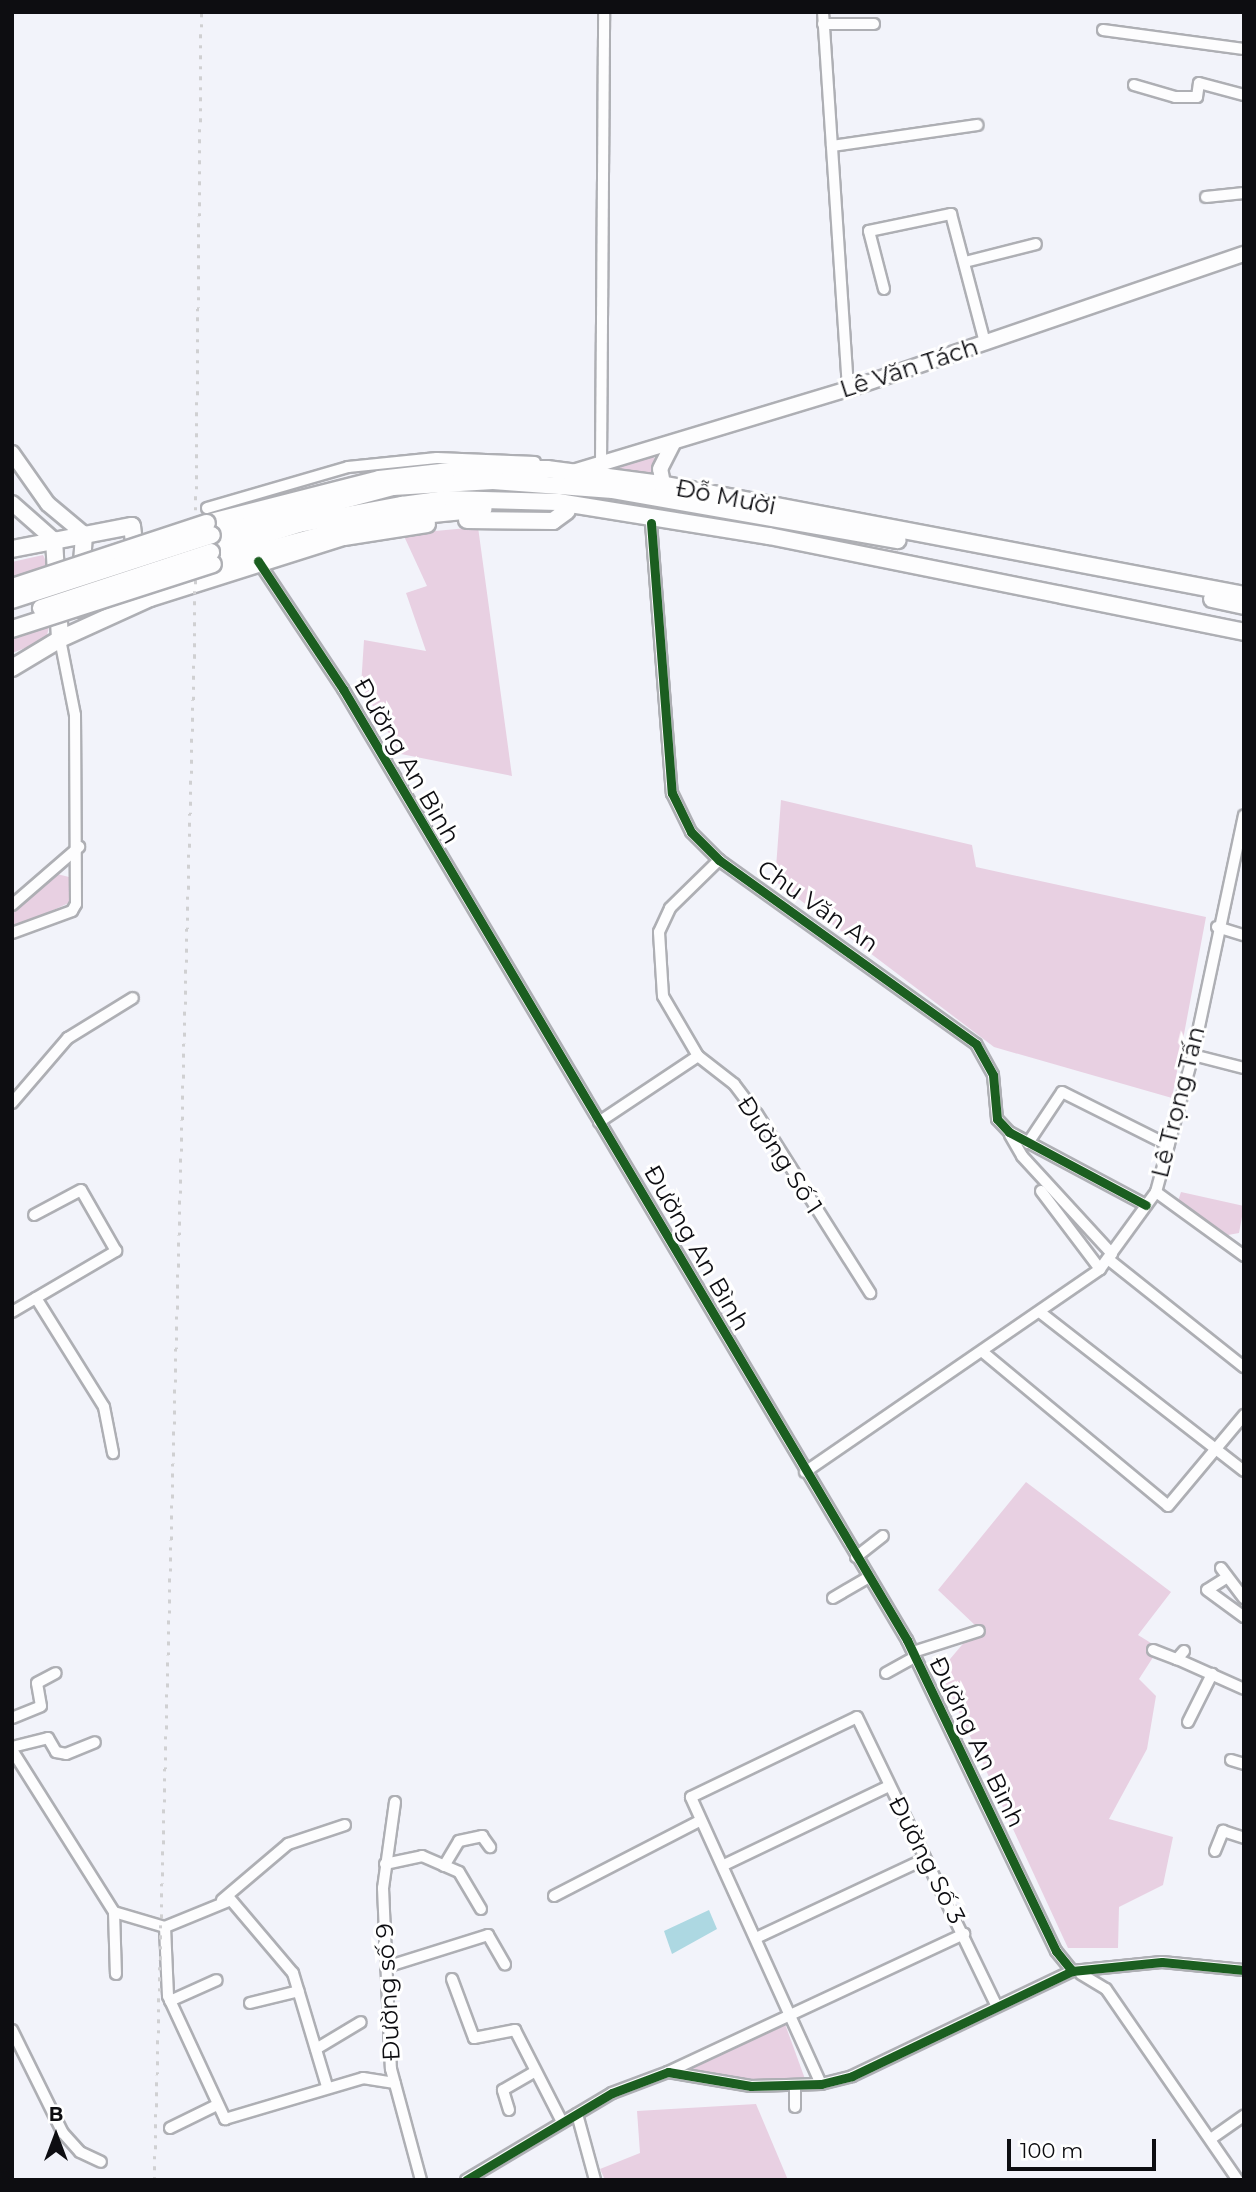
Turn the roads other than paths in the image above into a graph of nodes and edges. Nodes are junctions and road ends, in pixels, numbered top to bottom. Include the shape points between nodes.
1 (604, 12) edge
2 (823, 18) edge
3 (874, 24) dead end
4 (1103, 30) dead end
5 (1244, 49) edge
6 (1134, 85) dead end
7 (1244, 95) edge
8 (977, 125) dead end
9 (832, 146) junction
10 (1244, 193) edge
11 (1206, 197) dead end
12 (1036, 244) dead end
13 (1244, 254) edge
14 (965, 262) junction
15 (884, 289) dead end
16 (985, 343) junction
17 (848, 389) junction
18 (673, 444) junction
19 (12, 453) edge
20 (601, 464) junction
21 (571, 472) junction
22 (543, 482) junction
23 (663, 491) junction
24 (12, 503) edge
25 (567, 511) junction
26 (651, 519) junction
27 (209, 522) junction
28 (110, 529) junction
29 (84, 534) junction
30 (54, 540) junction
31 (12, 549) edge
32 (212, 558) junction
33 (258, 561) junction
34 (12, 587) edge
35 (1244, 595) edge
36 (12, 600) edge
37 (142, 604) junction
38 (1244, 606) edge
39 (113, 614) junction
40 (12, 618) edge
41 (12, 629) edge
42 (80, 629) junction
43 (1244, 632) edge
44 (60, 639) junction
45 (1244, 643) edge
46 (41, 651) junction
47 (12, 660) edge
48 (12, 668) edge
49 (1244, 815) edge
50 (79, 847) junction
51 (719, 860) junction
52 (12, 905) edge
53 (1217, 927) junction
54 (12, 933) edge
55 (1244, 935) edge
56 (133, 999) dead end
57 (1193, 1055) junction
58 (698, 1056) junction
59 (1244, 1068) edge
60 (12, 1102) edge
61 (599, 1122) junction
62 (1009, 1132) junction
63 (1028, 1143) junction
64 (1168, 1145) junction
65 (1041, 1191) dead end
66 (1156, 1192) junction
67 (1146, 1205) junction
68 (34, 1215) dead end
69 (1244, 1241) edge
70 (1242, 1255) edge
71 (1110, 1257) junction
72 (1100, 1269) junction
73 (870, 1293) dead end
74 (36, 1298) junction
75 (12, 1312) edge
76 (1041, 1313) junction
77 (985, 1353) junction
78 (1244, 1367) edge
79 (1244, 1415) edge
80 (1217, 1450) junction
81 (113, 1453) dead end
82 (1244, 1471) edge
83 (804, 1472) junction
84 (883, 1536) dead end
85 (856, 1557) junction
86 (869, 1577) junction
87 (833, 1598) dead end
88 (1244, 1598) edge
89 (1244, 1617) edge
90 (979, 1630) dead end
91 (1153, 1650) dead end
92 (914, 1655) junction
93 (56, 1673) dead end
94 (886, 1673) dead end
95 (1212, 1674) junction
96 (1244, 1689) edge
97 (12, 1718) edge
98 (1188, 1722) dead end
99 (95, 1742) dead end
100 (12, 1749) edge
101 (1231, 1760) dead end
102 (1244, 1764) edge
103 (17, 1770) edge
104 (890, 1786) junction
105 (395, 1802) dead end
106 (701, 1820) junction
107 (345, 1825) dead end
108 (1244, 1838) edge
109 (490, 1847) dead end
110 (1215, 1850) dead end
111 (925, 1859) junction
112 (386, 1864) junction
113 (724, 1865) junction
114 (444, 1866) junction
115 (554, 1896) dead end
116 (222, 1899) junction
117 (481, 1909) dead end
118 (116, 1913) junction
119 (165, 1927) junction
120 (964, 1934) junction
121 (756, 1938) junction
122 (505, 1965) dead end
123 (386, 1967) junction
124 (1244, 1970) edge
125 (1072, 1971) junction
126 (116, 1974) dead end
127 (452, 1979) dead end
128 (217, 1980) dead end
129 (299, 1991) junction
130 (170, 2001) junction
131 (250, 2003) dead end
132 (996, 2004) junction
133 (789, 2012) junction
134 (361, 2022) dead end
135 (12, 2030) edge
136 (316, 2049) junction
137 (668, 2071) junction
138 (534, 2072) junction
139 (395, 2083) junction
140 (821, 2084) junction
141 (327, 2086) junction
142 (795, 2086) junction
143 (215, 2106) junction
144 (795, 2107) dead end
145 (509, 2110) dead end
146 (577, 2114) junction
147 (1244, 2116) edge
148 (562, 2122) junction
149 (170, 2128) dead end
150 (1212, 2138) junction
151 (101, 2162) dead end
152 (420, 2177) edge
153 (408, 2180) edge
154 (466, 2180) edge
155 (595, 2180) edge
156 (1238, 2180) edge

1 - 20 street
2 - 3 street
2 - 9 street
4 - 5 street
6 - 7 street via 1175,97 1196,97 1199,83
8 - 9 street
9 - 17 street
10 - 11 street
12 - 14 street
13 - 16 main road, Lê Văn Tách
14 - 15 street via 947,213 869,231
14 - 16 street
16 - 17 main road, Lê Văn Tách
17 - 18 main road, Lê Văn Tách
18 - 20 main road, Lê Văn Tách
18 - 23 main road via 660,469
19 - 29 main road via 48,504
20 - 21 main road, Lê Văn Tách
21 - 22 main road, Lê Văn Tách
21 - 23 highway, Đỗ Mười
21 - 27 highway, Đỗ Mười via 467,469 379,479
22 - 23 highway, Đỗ Mười
22 - 27 highway, Đỗ Mười via 393,487
23 - 35 highway, Đỗ Mười
23 - 38 highway, Đỗ Mười
24 - 30 main road
25 - 26 highway
25 - 32 highway via 481,509 382,519
25 - 33 highway via 553,521 457,520 357,535
26 - 32 highway, Đỗ Mười via 558,502 447,499 299,524
26 - 43 highway, Đỗ Mười
26 - 45 highway, Đỗ Mười
26 - 51 street, Chu Văn An via 672,793 691,832
27 - 34 highway, bridge
27 - 36 highway, bridge
28 - 29 highway
28 - 37 highway via 132,526
28 - 39 highway
29 - 30 highway
29 - 42 highway
30 - 31 highway
30 - 44 highway
32 - 40 highway, bridge
32 - 41 highway, bridge
33 - 37 highway
33 - 61 street, Đường An Bình via 343,689
37 - 39 highway
39 - 42 highway
42 - 44 highway
44 - 46 highway
44 - 50 street via 75,715
46 - 47 highway
46 - 48 highway
49 - 53 street, Lê Trọng Tấn
50 - 52 street
50 - 54 street via 72,911
51 - 58 street via 670,908 659,932 663,996
51 - 62 street, Chu Văn An via 976,1044 993,1075 997,1119
53 - 55 street
53 - 57 street, Lê Trọng Tấn
56 - 60 street via 68,1038
57 - 59 street
57 - 64 street, Lê Trọng Tấn
58 - 61 street
58 - 73 street, Đường Số 1 via 734,1084 757,1114
61 - 83 street, Đường An Bình
62 - 63 street
62 - 71 street, Chu Văn An via 1023,1156
63 - 64 street via 1062,1092
63 - 67 street
64 - 66 street, Lê Trọng Tấn
65 - 72 street
66 - 67 street, Lê Trọng Tấn
66 - 70 street
67 - 71 street, Lê Trọng Tấn
68 - 74 street via 82,1190 116,1251
69 - 70 street
71 - 72 street, Lê Trọng Tấn
71 - 78 street, Chu Văn An
72 - 76 street, Lê Trọng Tấn
74 - 75 street
74 - 81 street via 104,1408
76 - 77 street, Lê Trọng Tấn
76 - 80 street
77 - 80 street via 1168,1506
77 - 83 street, Lê Trọng Tấn
79 - 80 street
80 - 82 street
83 - 85 street, Đường An Bình
84 - 85 street
85 - 86 street, Đường An Bình
86 - 87 street
86 - 92 street, Đường An Bình
88 - 89 street via 1224,1573 1207,1590
90 - 92 street
91 - 95 street via 1181,1655
92 - 94 street
92 - 125 street, Đường An Bình via 1056,1951
93 - 97 street via 37,1683 41,1706
95 - 96 street
95 - 98 street
99 - 100 street via 66,1754 56,1752 48,1738
100 - 103 street
101 - 102 street
103 - 118 street
104 - 106 street, Đường Số 3 via 857,1717 691,1797
104 - 111 street, Đường Số 3
104 - 113 street
105 - 112 street, Đường số 9
106 - 113 street
106 - 115 street
107 - 116 street via 288,1844
108 - 110 street via 1223,1831
109 - 114 street via 482,1836 468,1838 459,1842
111 - 120 street, Đường Số 3
111 - 121 street
112 - 114 street via 416,1856
112 - 123 street, Đường số 9
113 - 121 street
114 - 117 street via 459,1872
116 - 119 street
116 - 129 street via 231,1900 270,1945
118 - 119 street
118 - 126 street
119 - 130 street
120 - 132 street, Đường Số 3
120 - 133 street
121 - 133 street
122 - 123 street via 488,1936
123 - 139 street, Đường số 9
124 - 125 street via 1163,1962
125 - 132 street
125 - 150 street via 1093,1977 1106,1989
127 - 138 street via 474,2038 515,2030
128 - 130 street
129 - 131 street
129 - 136 street
130 - 143 street
132 - 140 street via 852,2076
133 - 137 street
133 - 140 street
134 - 136 street
135 - 151 street via 63,2133 79,2152
136 - 141 street
137 - 142 street via 692,2080
137 - 146 street
138 - 145 street via 503,2090
138 - 148 street
139 - 141 street via 363,2078
139 - 152 street, Đường số 9
140 - 142 street
141 - 143 street via 231,2118 225,2119
142 - 144 street
143 - 149 street
146 - 148 street
146 - 155 street
147 - 150 street
148 - 154 street
150 - 156 street
152 - 153 street

